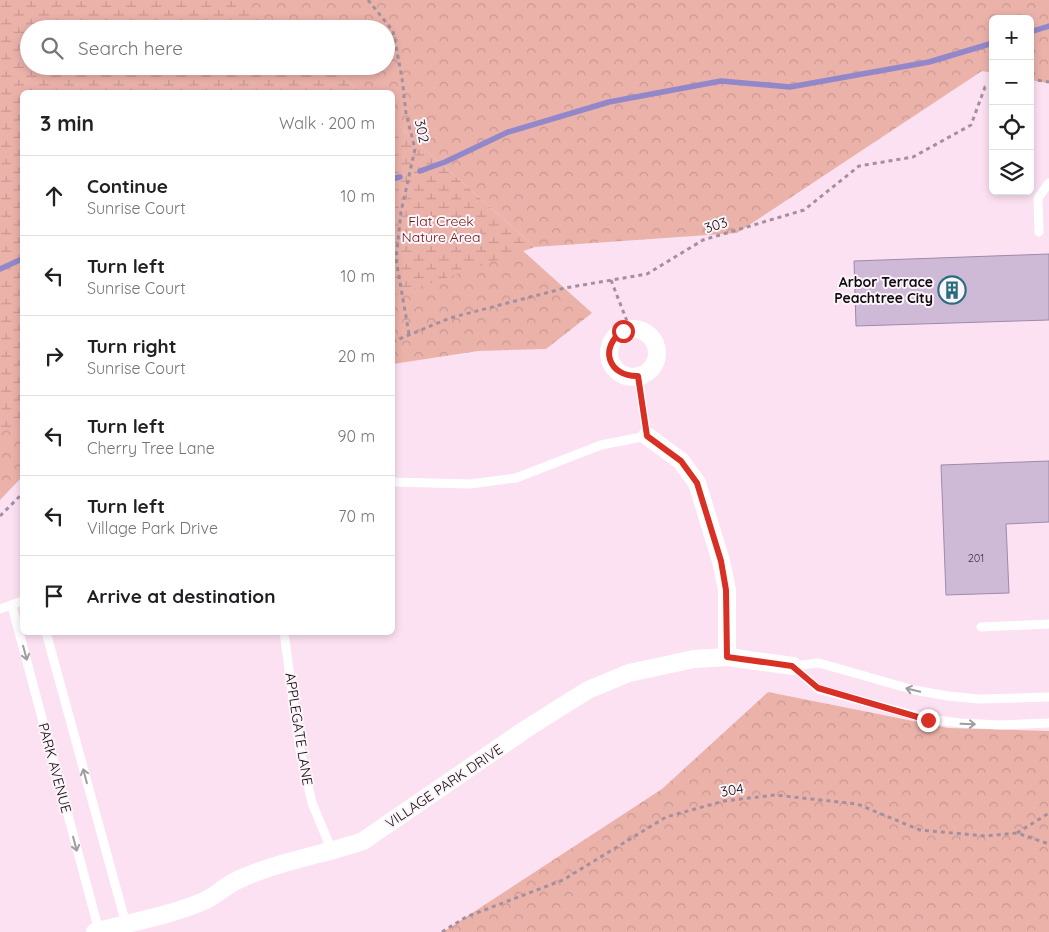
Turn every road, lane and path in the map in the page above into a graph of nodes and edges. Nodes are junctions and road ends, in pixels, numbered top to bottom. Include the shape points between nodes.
1 (368, 0) edge
2 (384, 20) edge
3 (395, 41) edge
4 (1034, 80) edge
5 (1049, 82) edge
6 (989, 86) edge
7 (1049, 183) edge
8 (1039, 232) dead end
9 (611, 280) junction
10 (630, 329) junction
11 (409, 334) junction
12 (395, 341) edge
13 (638, 376) junction
14 (647, 436) junction
15 (395, 482) edge
16 (20, 496) edge
17 (0, 516) edge
18 (20, 602) edge
19 (12, 606) junction
20 (0, 608) edge
21 (1049, 624) edge
22 (981, 627) dead end
23 (47, 635) edge
24 (284, 635) edge
25 (727, 657) junction
26 (792, 666) junction
27 (1049, 697) edge
28 (1049, 723) edge
29 (1049, 813) edge
30 (1017, 833) junction
31 (1049, 844) edge
32 (332, 851) junction
33 (126, 924) junction
34 (97, 931) edge
35 (442, 932) edge

1 - 2 path, 302
3 - 11 path, 302 via 415,149 401,212 396,259
4 - 5 path
6 - 9 path, 303 via 985,87 971,125 913,157 860,166 804,210 703,240 647,274
7 - 8 lane via 1038,198
9 - 10 path
9 - 11 path, 303 via 565,288 459,316
10 - 13 street via 645,333 655,345 655,360 651,368
10 - 13 street via 616,335 609,357 623,375
11 - 12 path
13 - 14 lane
14 - 15 lane via 601,444 516,478 470,484
14 - 25 street via 681,461 697,483 723,570
16 - 17 path
18 - 19 lane
19 - 20 lane
19 -> 34 lane, PARK AVENUE
21 - 22 lane
33 -> 23 lane, PARK AVENUE
24 - 32 lane, APPLEGATE LANE via 301,754 312,803
25 - 26 street, VILLAGE PARK DRIVE
25 - 32 street, VILLAGE PARK DRIVE via 662,665 588,690 363,841
27 -> 26 lane, VILLAGE PARK DRIVE via 980,699 948,696 914,690 819,663
26 -> 28 lane via 818,688 928,720 1001,725
29 - 30 path
30 - 31 path, 304
30 - 35 path, 304 via 986,836 920,830 857,804 775,795 724,801 666,817 562,880 466,918
32 - 33 street, VILLAGE PARK DRIVE via 238,879 206,900 178,911
33 - 34 street, VILLAGE PARK DRIVE

